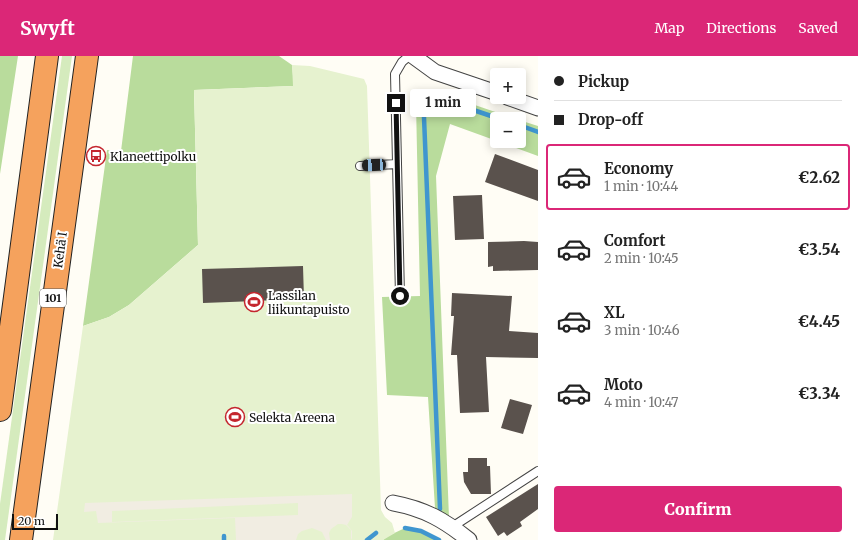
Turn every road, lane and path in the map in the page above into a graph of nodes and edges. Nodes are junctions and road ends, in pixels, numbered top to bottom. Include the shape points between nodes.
1 (47, 56) edge
2 (87, 56) edge
3 (409, 56) edge
4 (413, 56) edge
5 (490, 92) edge
6 (526, 104) edge
7 (538, 108) edge
8 (397, 164) junction
9 (360, 166) dead end
10 (400, 296) dead end
11 (0, 410) edge
12 (538, 471) edge
13 (393, 503) dead end
14 (452, 527) junction
15 (21, 540) edge
16 (469, 540) edge

1 - 11 highway
2 - 15 highway, Kehä I / 101
3 - 8 lane via 395,74
4 - 5 street via 434,72
6 - 7 street
8 - 9 lane
8 - 10 lane
12 - 14 lane
13 - 14 street via 425,511
14 - 16 street

